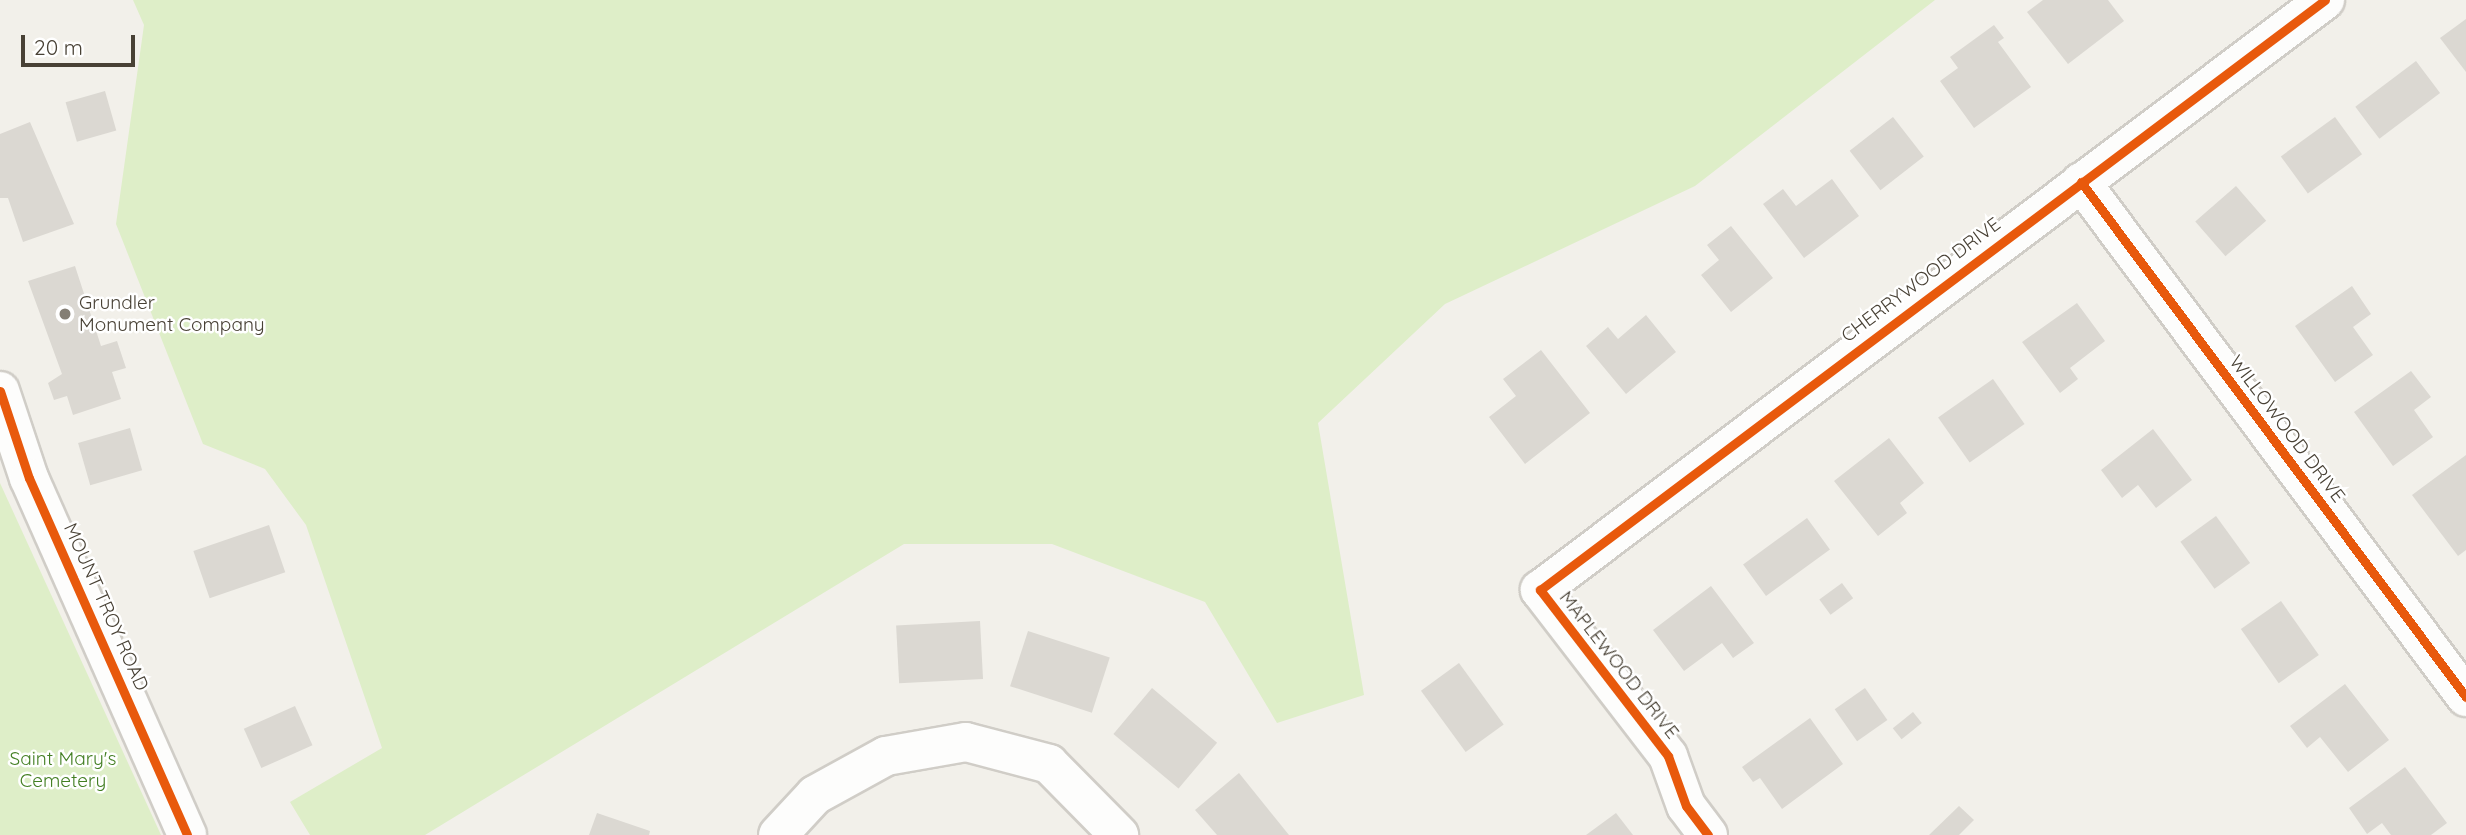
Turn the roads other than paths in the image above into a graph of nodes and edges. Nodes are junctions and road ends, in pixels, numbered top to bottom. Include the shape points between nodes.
1 (2325, 0) edge
2 (2081, 182) junction
3 (0, 391) edge
4 (1540, 590) joint
5 (2466, 697) edge
6 (187, 835) edge
7 (778, 835) edge
8 (1119, 835) edge
9 (1707, 835) edge

1 - 2 street, CHERRYWOOD DRIVE
2 - 4 street, CHERRYWOOD DRIVE
2 - 5 street, WILLOWOOD DRIVE
3 - 6 street, MOUNT TROY ROAD via 29,478
4 - 9 street, MAPLEWOOD DRIVE via 1668,757 1686,806
7 - 8 street via 815,795 886,756 966,742 1049,764

